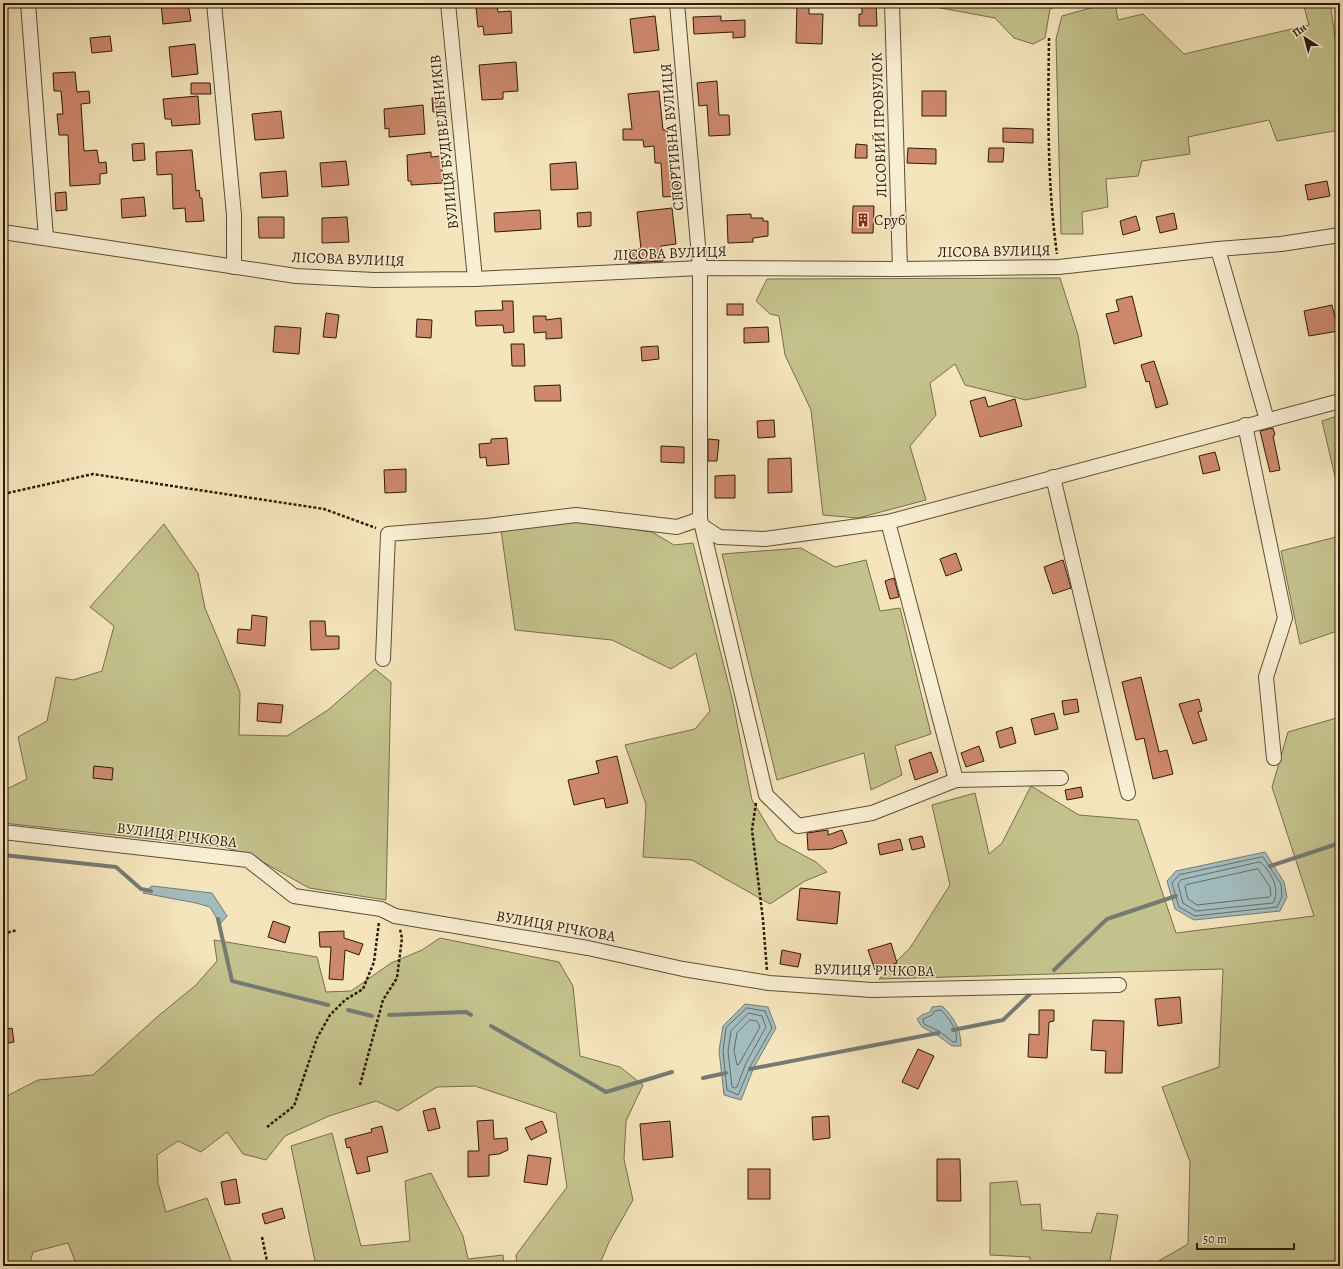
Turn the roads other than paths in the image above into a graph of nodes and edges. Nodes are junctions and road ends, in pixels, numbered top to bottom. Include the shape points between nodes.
1 (28, 3) edge
2 (214, 3) edge
3 (448, 3) edge
4 (677, 3) edge
5 (892, 3) edge
6 (3, 232) edge
7 (1340, 235) edge
8 (46, 238) junction
9 (1218, 249) junction
10 (234, 267) junction
11 (700, 268) junction
12 (900, 269) junction
13 (475, 279) junction
14 (1340, 401) edge
15 (1267, 420) junction
16 (1245, 426) junction
17 (1053, 477) junction
18 (888, 522) junction
19 (701, 523) junction
20 (383, 659) dead end
21 (1274, 758) dead end
22 (1061, 778) dead end
23 (956, 780) junction
24 (1128, 793) dead end
25 (3, 832) edge
26 (1119, 985) dead end

1 - 8 street
2 - 10 street via 234,215
3 - 13 street, ВУЛИЦЯ БУДІВЕЛЬНИКІВ
4 - 11 street, СПОРТИВНА ВУЛИЦЯ
5 - 12 street, ЛІСОВИЙ ПРОВУЛОК
6 - 8 street, ЛІСОВА ВУЛИЦЯ
7 - 9 street, ЛІСОВА ВУЛИЦЯ via 1281,244
8 - 10 street, ЛІСОВА ВУЛИЦЯ
9 - 12 street, ЛІСОВА ВУЛИЦЯ via 1059,267
9 - 15 street
10 - 13 street, ЛІСОВА ВУЛИЦЯ via 296,276 374,280
11 - 12 street, ЛІСОВА ВУЛИЦЯ
11 - 13 street, ЛІСОВА ВУЛИЦЯ
11 - 19 street, СПОРТИВНА ВУЛИЦЯ
14 - 15 street
15 - 16 street
16 - 17 street
16 - 21 street via 1285,618 1266,676
17 - 18 street
17 - 24 street
18 - 19 street via 765,539 719,537
18 - 23 street
19 - 20 street via 677,527 576,516 388,534
19 - 23 street, СПОРТИВНА ВУЛИЦЯ via 766,795 798,826 872,812
22 - 23 street
25 - 26 street, ВУЛИЦЯ РІЧКОВА via 248,860 294,896 381,909 395,916 588,948 768,984 872,990

